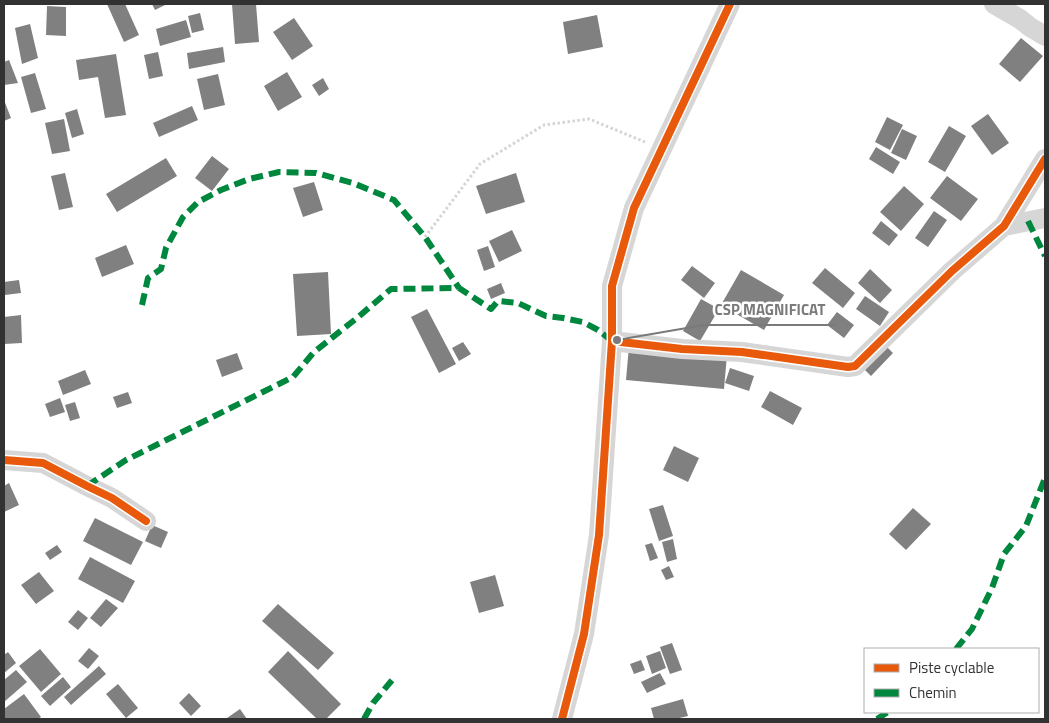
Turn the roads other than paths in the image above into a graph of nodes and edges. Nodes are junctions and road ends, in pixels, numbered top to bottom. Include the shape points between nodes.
1 (730, 4) edge
2 (994, 4) edge
3 (1045, 36) edge
4 (1045, 159) edge
5 (1045, 218) edge
6 (1004, 226) junction
7 (612, 341) junction
8 (4, 460) edge
9 (146, 521) dead end
10 (562, 719) edge

1 - 7 street via 634,208 612,286
2 - 3 street
4 - 6 street
5 - 6 street
6 - 7 street via 952,271 855,366
7 - 10 street via 599,535 584,634
8 - 9 street via 43,463 112,498

